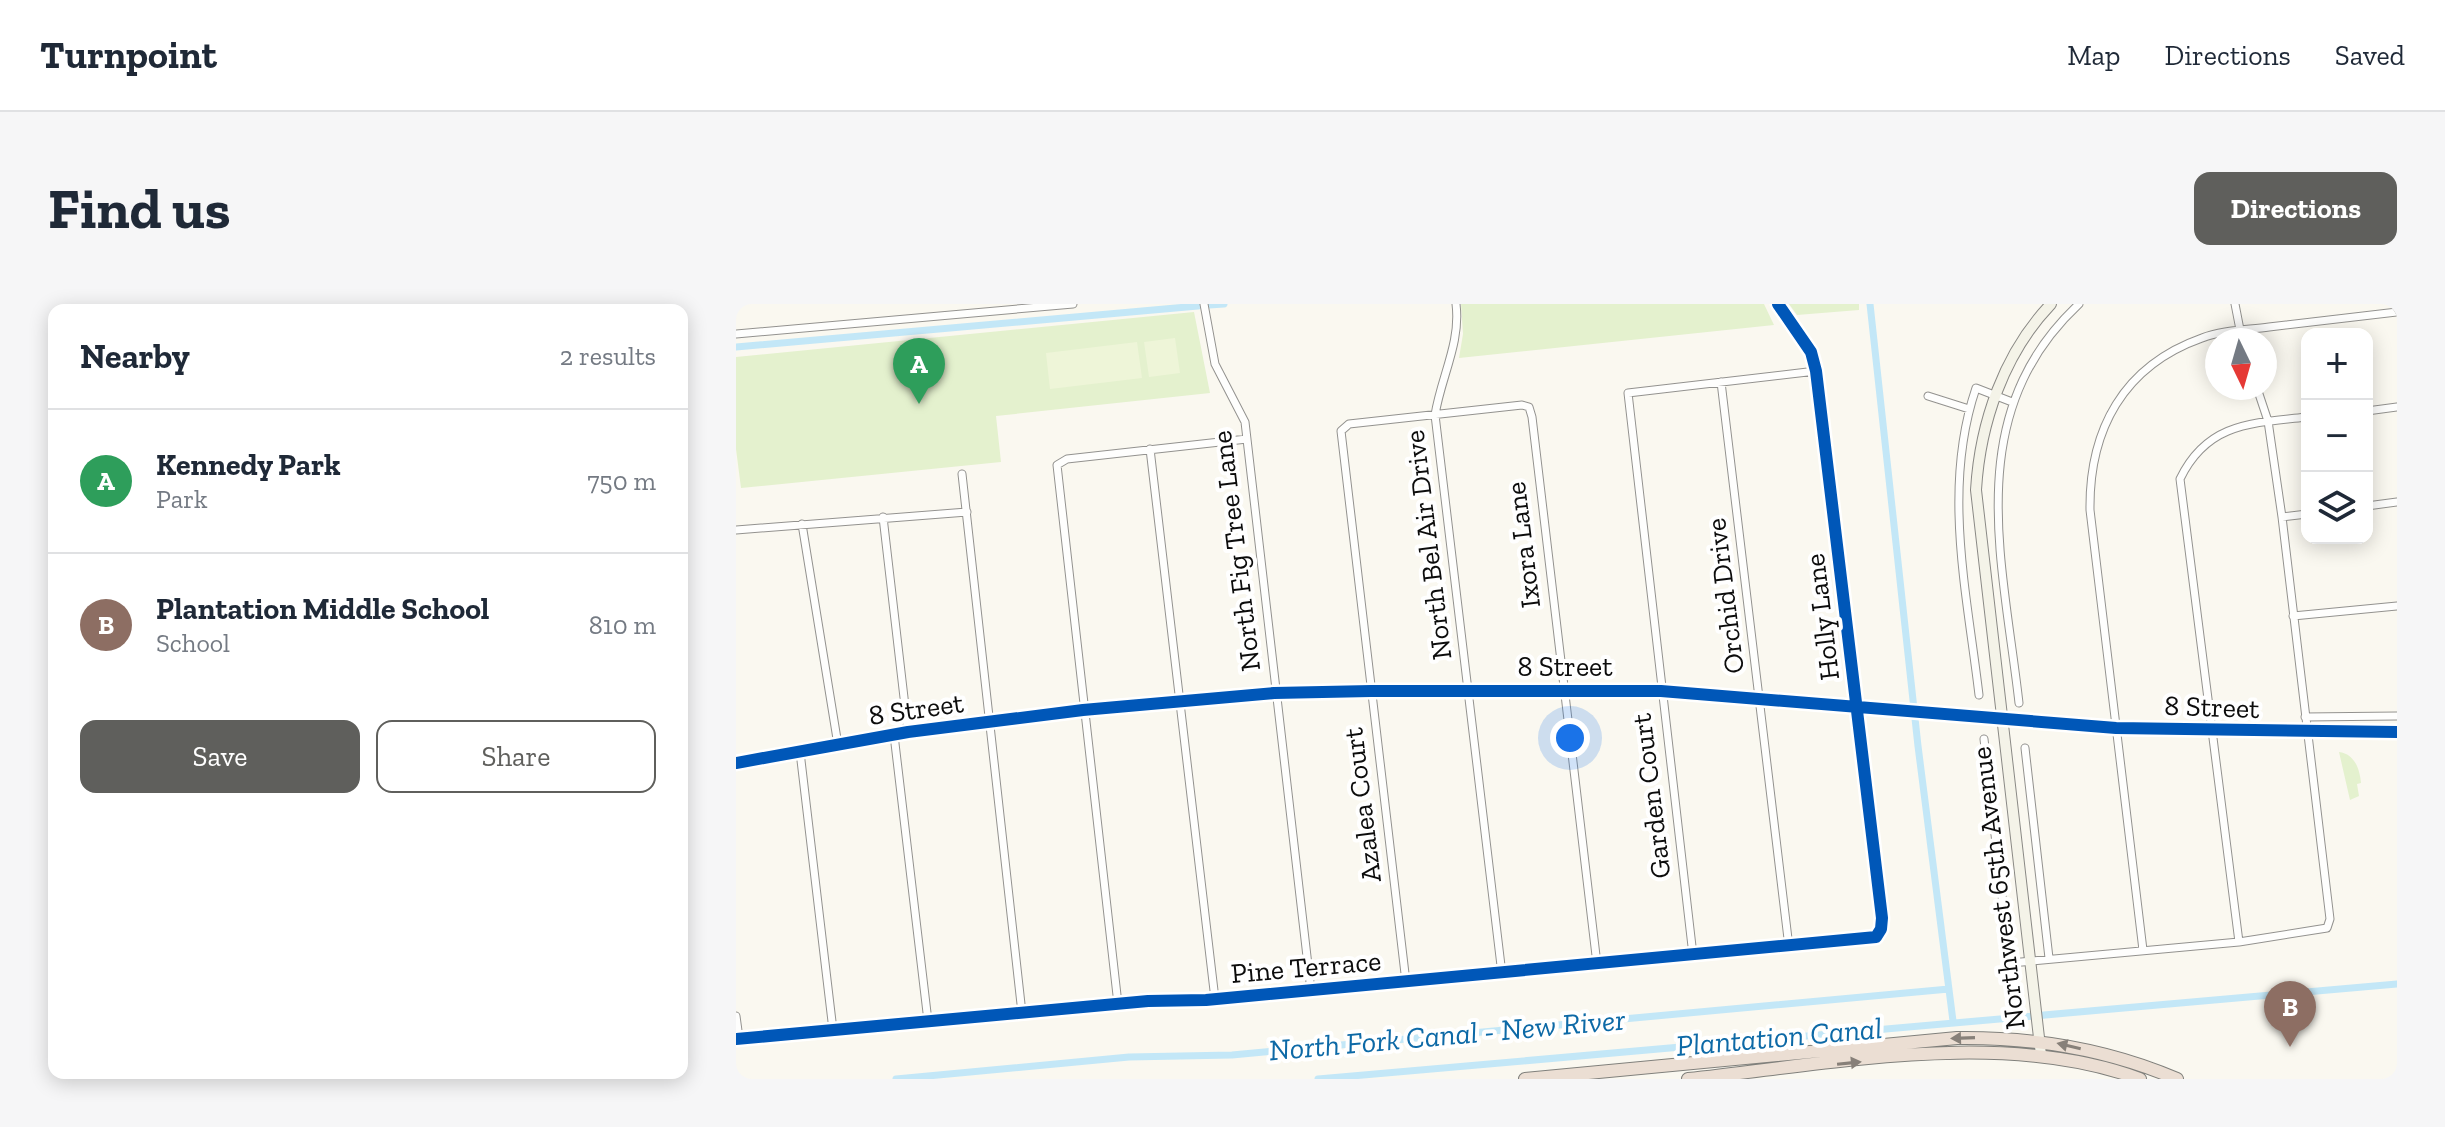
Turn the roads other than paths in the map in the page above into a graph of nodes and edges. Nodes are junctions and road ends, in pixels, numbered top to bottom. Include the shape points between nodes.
1 (959, 304) edge
2 (1073, 304) edge
3 (1204, 304) edge
4 (1456, 304) edge
5 (1778, 304) edge
6 (2051, 304) edge
7 (2079, 304) edge
8 (2235, 304) edge
9 (2397, 312) edge
10 (961, 314) junction
11 (2240, 328) edge
12 (2257, 328) edge
13 (736, 334) edge
14 (2205, 339) edge
15 (1816, 371) junction
16 (1721, 382) junction
17 (1996, 395) junction
18 (1928, 396) dead end
19 (2261, 400) edge
20 (2012, 402) junction
21 (2397, 407) edge
22 (1969, 409) junction
23 (2373, 410) edge
24 (1435, 415) junction
25 (2301, 418) edge
26 (2268, 421) junction
27 (1247, 439) junction
28 (1150, 449) junction
29 (962, 474) dead end
30 (2397, 502) edge
31 (2373, 505) edge
32 (967, 512) junction
33 (2301, 515) edge
34 (883, 517) junction
35 (2282, 517) junction
36 (802, 524) junction
37 (736, 530) edge
38 (2397, 606) edge
39 (2293, 616) junction
40 (1467, 689) junction
41 (1564, 689) junction
42 (1371, 691) junction
43 (1661, 691) junction
44 (1274, 693) junction
45 (1979, 695) dead end
46 (1759, 696) junction
47 (1178, 701) junction
48 (2019, 703) dead end
49 (1857, 705) junction
50 (1083, 710) junction
51 (2397, 716) edge
52 (2305, 717) junction
53 (2002, 720) junction
54 (988, 723) junction
55 (2116, 728) junction
56 (2212, 731) junction
57 (908, 732) junction
58 (2397, 732) edge
59 (2307, 733) junction
60 (894, 735) junction
61 (1984, 739) dead end
62 (838, 745) junction
63 (2025, 748) dead end
64 (800, 752) junction
65 (736, 763) edge
66 (1879, 934) joint
67 (2239, 942) junction
68 (1789, 947) junction
69 (2143, 950) junction
70 (1693, 955) junction
71 (2049, 958) junction
72 (2031, 960) junction
73 (2011, 963) junction
74 (1597, 964) junction
75 (1502, 974) junction
76 (1406, 982) junction
77 (1311, 991) junction
78 (2013, 991) dead end
79 (1215, 999) junction
80 (1118, 1004) junction
81 (1022, 1013) junction
82 (736, 1016) edge
83 (928, 1021) junction
84 (833, 1030) junction
85 (738, 1038) edge
86 (2041, 1048) junction
87 (2112, 1070) junction
88 (1638, 1074) edge
89 (2173, 1078) edge
90 (1525, 1079) edge
91 (1688, 1079) edge
92 (2140, 1079) edge
93 (2152, 1079) edge

1 - 10 street
2 - 10 street
3 - 27 street, North Fig Tree Lane via 1210,349 1238,405
4 - 24 street, North Bel Air Drive via 1458,334 1440,382
5 - 15 street, Holly Lane via 1811,352
6 - 17 street, Northwest 65th Avenue via 2020,345
7 - 20 street via 2045,341
8 - 11 street
9 - 12 street
10 - 13 street
14 - 55 street via 2172,351 2137,378 2104,422 2093,451 2090,510
15 - 16 street
15 - 49 street, Holly Lane
16 - 43 street, Garden Court via 1628,393
16 - 46 street, Orchid Drive
17 - 20 street
17 - 22 street via 1976,388
17 - 53 street, Northwest 65th Avenue via 1981,444 1976,490
18 - 22 street
19 - 26 street
20 - 48 street via 1999,453 1996,498
21 - 23 street
22 - 45 street via 1957,505
24 - 40 street, North Bel Air Drive
24 - 41 street, Ixora Lane via 1529,407
24 - 42 street, Azalea Court via 1349,424 1341,431
25 - 26 street
26 - 35 street
26 - 56 street via 2209,439 2192,453 2180,479
27 - 28 street
27 - 44 street, North Fig Tree Lane
28 - 47 street
28 - 50 street via 1067,459 1057,465
29 - 32 street
30 - 31 street
32 - 34 street
32 - 54 street via 992,715
33 - 35 street
34 - 36 street
34 - 57 street
35 - 39 street
36 - 37 street
36 - 62 street
38 - 39 street
39 - 52 street
40 - 41 street, 8 Street
40 - 42 street, 8 Street
40 - 75 street, North Bel Air Drive
41 - 43 street, 8 Street
41 - 74 street, Ixora Lane
42 - 44 street, 8 Street
42 - 76 street, Azalea Court
43 - 46 street, 8 Street
43 - 70 street, Garden Court
44 - 47 street, 8 Street
44 - 77 street, North Fig Tree Lane
46 - 49 street, 8 Street
46 - 68 street, Orchid Drive
47 - 50 street, 8 Street
47 - 79 street
49 - 53 street, 8 Street
49 - 66 street, Holly Lane via 1882,918
50 - 54 street, 8 Street
50 - 80 street
51 - 52 street
52 - 59 street
53 - 55 street, 8 Street
53 - 72 street, Northwest 65th Avenue
54 - 57 street, 8 Street
54 - 81 street
55 - 56 street, 8 Street
55 - 69 street
56 - 59 street, 8 Street
56 - 67 street
57 - 60 street, 8 Street
58 - 59 street, 8 Street
59 - 67 street via 2330,919 2327,928
60 - 62 street, 8 Street
60 - 83 street
61 - 73 street
62 - 64 street, 8 Street
63 - 71 street
64 - 65 street, 8 Street
64 - 84 street
66 - 68 street, Pine Terrace via 1868,940
67 - 69 street
68 - 70 street, Pine Terrace
69 - 71 street
70 - 74 street, Pine Terrace
71 - 72 street
72 - 73 street
72 - 86 street, Northwest 65th Avenue
73 - 78 street
74 - 75 street, Pine Terrace
75 - 76 street, Pine Terrace
76 - 77 street, Pine Terrace
77 - 79 street, Pine Terrace
79 - 80 street, Pine Terrace
80 - 81 street, Pine Terrace
81 - 83 street, Pine Terrace
82 - 85 street
83 - 84 street, Pine Terrace
84 - 85 street, Pine Terrace
86 - 87 highway
86 -> 88 highway via 2010,1037 1957,1038
89 -> 86 highway via 2140,1063
91 -> 86 highway
87 - 92 highway
87 - 93 highway via 2124,1068
88 - 90 highway

